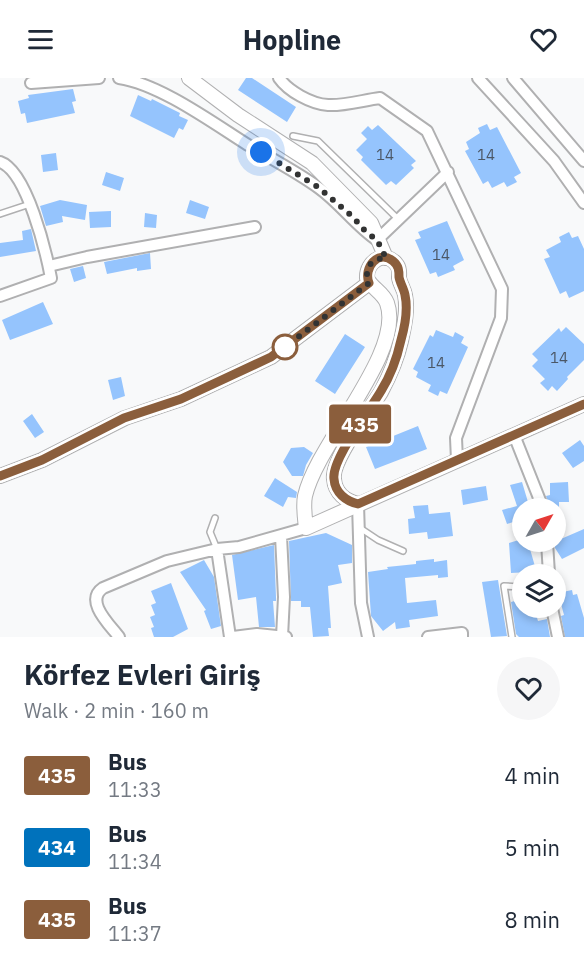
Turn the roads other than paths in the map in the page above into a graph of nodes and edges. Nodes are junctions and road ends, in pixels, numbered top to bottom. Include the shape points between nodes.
1 (99, 78) edge
2 (119, 78) edge
3 (189, 78) edge
4 (279, 78) edge
5 (478, 78) edge
6 (513, 78) edge
7 (30, 83) dead end
8 (293, 136) dead end
9 (584, 161) edge
10 (0, 162) edge
11 (448, 172) junction
12 (584, 203) edge
13 (32, 204) junction
14 (0, 214) edge
15 (399, 220) junction
16 (255, 227) dead end
17 (377, 240) junction
18 (386, 258) junction
19 (49, 266) junction
20 (399, 278) junction
21 (374, 286) junction
22 (0, 296) edge
23 (584, 404) edge
24 (514, 435) junction
25 (457, 460) junction
26 (0, 476) edge
27 (539, 498) edge
28 (358, 504) junction
29 (215, 518) dead end
30 (358, 527) junction
31 (306, 528) junction
32 (281, 536) junction
33 (217, 549) junction
34 (403, 551) dead end
35 (512, 586) edge
36 (554, 618) edge
37 (119, 637) edge
38 (232, 637) edge
39 (284, 637) edge
40 (368, 637) edge
41 (428, 637) edge
42 (462, 637) edge
43 (512, 637) edge
44 (558, 637) edge

1 - 7 street
2 - 17 street via 164,94 318,187
3 - 17 street via 312,163 371,223
4 - 11 street via 285,87 302,97 327,105 380,98 427,131
5 - 12 street via 554,161
6 - 9 street
8 - 15 lane via 318,141
10 - 13 street
11 - 15 street
11 - 25 street via 502,289 501,318 456,438
13 - 14 lane
13 - 19 street
15 - 17 street
16 - 19 street
17 - 18 street
18 - 20 street via 395,263
18 - 21 street via 375,259 368,267
19 - 22 street via 51,278
20 - 21 street via 388,290
20 - 28 street via 406,313 394,366 342,453 333,478 342,495
21 - 26 street via 271,357 181,399 124,418 42,460
21 - 31 street via 387,302 386,339 376,365 321,457 304,497
23 - 24 street
24 - 25 street
24 - 27 street
25 - 28 street
28 - 30 street
28 - 31 street
29 - 33 lane via 210,532
30 - 34 lane
30 - 40 street via 360,603
31 - 32 street
32 - 33 street via 239,548
32 - 39 street
33 - 37 street via 167,561 98,591 97,605
33 - 38 street
35 - 43 lane via 504,586
36 - 44 street
38 - 39 street
41 - 42 street via 462,633

